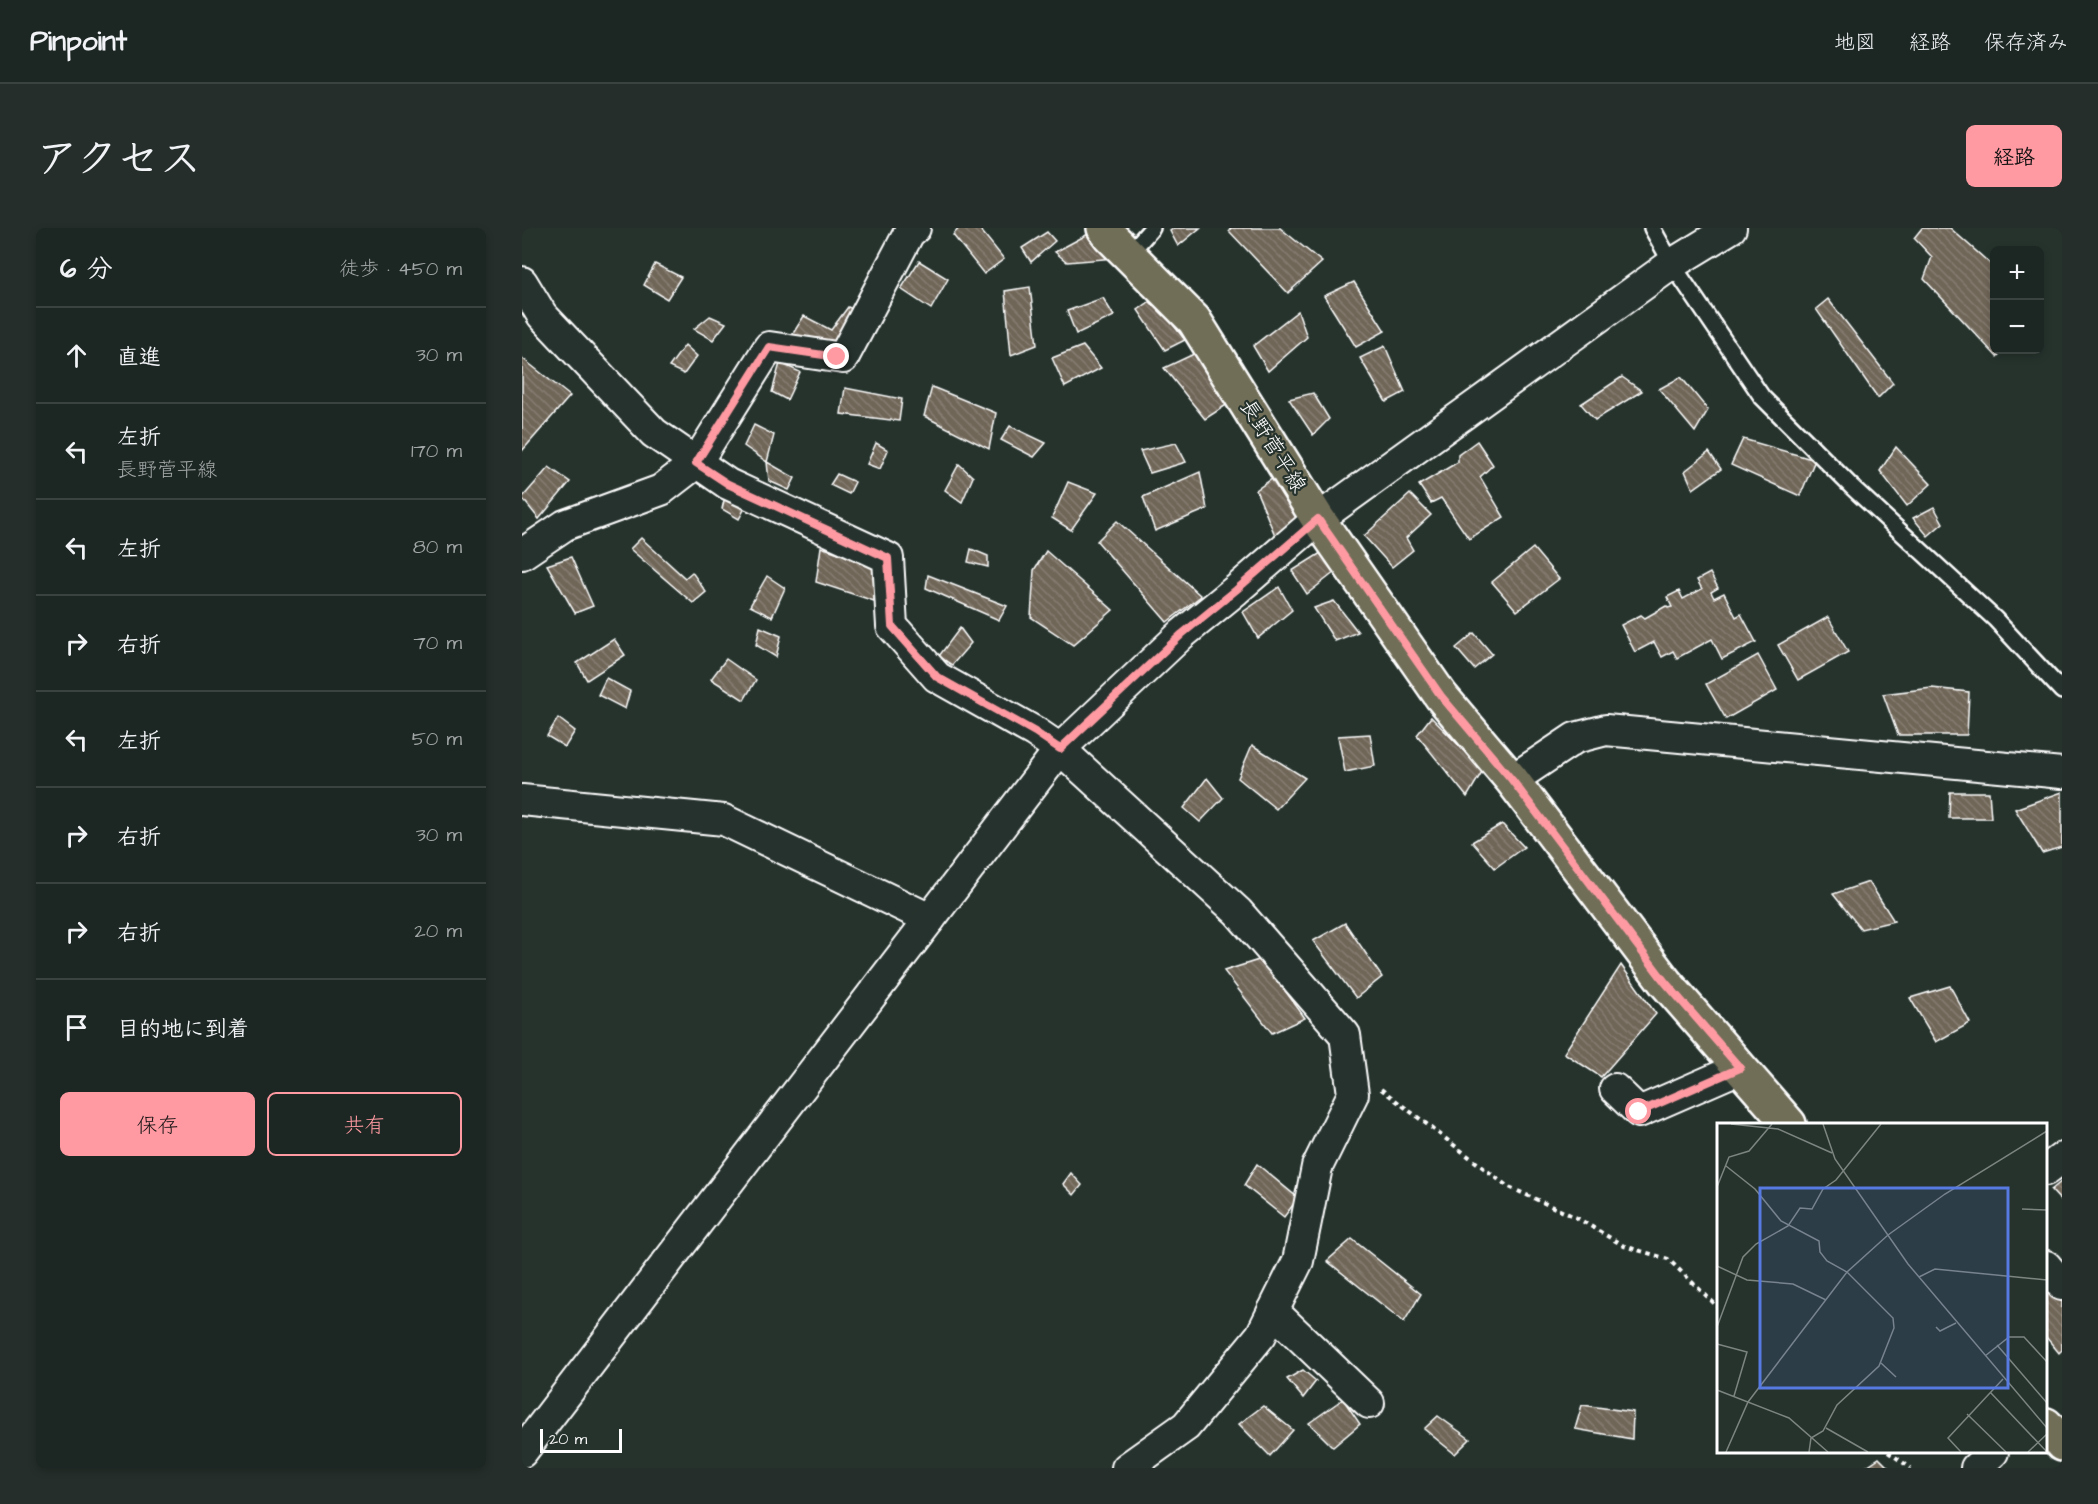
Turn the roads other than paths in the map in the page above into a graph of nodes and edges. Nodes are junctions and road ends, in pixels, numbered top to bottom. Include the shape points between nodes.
1 (915, 228) edge
2 (1104, 228) edge
3 (1152, 228) edge
4 (1652, 228) edge
5 (1731, 228) edge
6 (1129, 254) junction
7 (1672, 264) junction
8 (522, 282) edge
9 (696, 463) junction
10 (1318, 519) junction
11 (522, 554) edge
12 (2062, 691) edge
13 (1060, 749) junction
14 (2062, 773) edge
15 (1512, 780) junction
16 (522, 800) edge
17 (930, 919) junction
18 (1740, 1068) junction
19 (1615, 1089) dead end
20 (1788, 1123) edge
21 (2062, 1158) edge
22 (2047, 1169) edge
23 (2047, 1267) edge
24 (2062, 1285) edge
25 (1273, 1311) junction
26 (1369, 1404) dead end
27 (2047, 1426) edge
28 (2062, 1444) edge
29 (522, 1452) edge
30 (1992, 1453) edge
31 (1127, 1468) edge
32 (1976, 1468) edge

1 - 9 street via 843,358 769,347
2 - 6 main road, 長野菅平線
3 - 6 lane
4 - 7 lane
5 - 7 street
6 - 10 main road, 長野菅平線 via 1194,320
7 - 10 street
7 - 12 lane via 1762,397 1852,487 1995,619
8 - 9 street via 542,315 654,433
9 - 11 street via 661,490 566,525
9 - 13 street via 728,484 888,558 892,626 937,677
10 - 13 street via 1182,634
10 - 15 main road, 長野菅平線 via 1441,696
13 - 17 street
13 - 25 street via 1238,912 1345,1035 1353,1094 1317,1167 1298,1261
14 - 15 street via 1606,730 1575,738
15 - 18 main road, 長野菅平線 via 1665,982
16 - 17 street via 724,820
17 - 29 street
18 - 19 street via 1639,1112
18 - 20 main road, 長野菅平線
21 - 22 street
23 - 24 street
25 - 26 street
25 - 31 street via 1261,1335 1186,1426
27 - 28 main road
30 - 32 street

